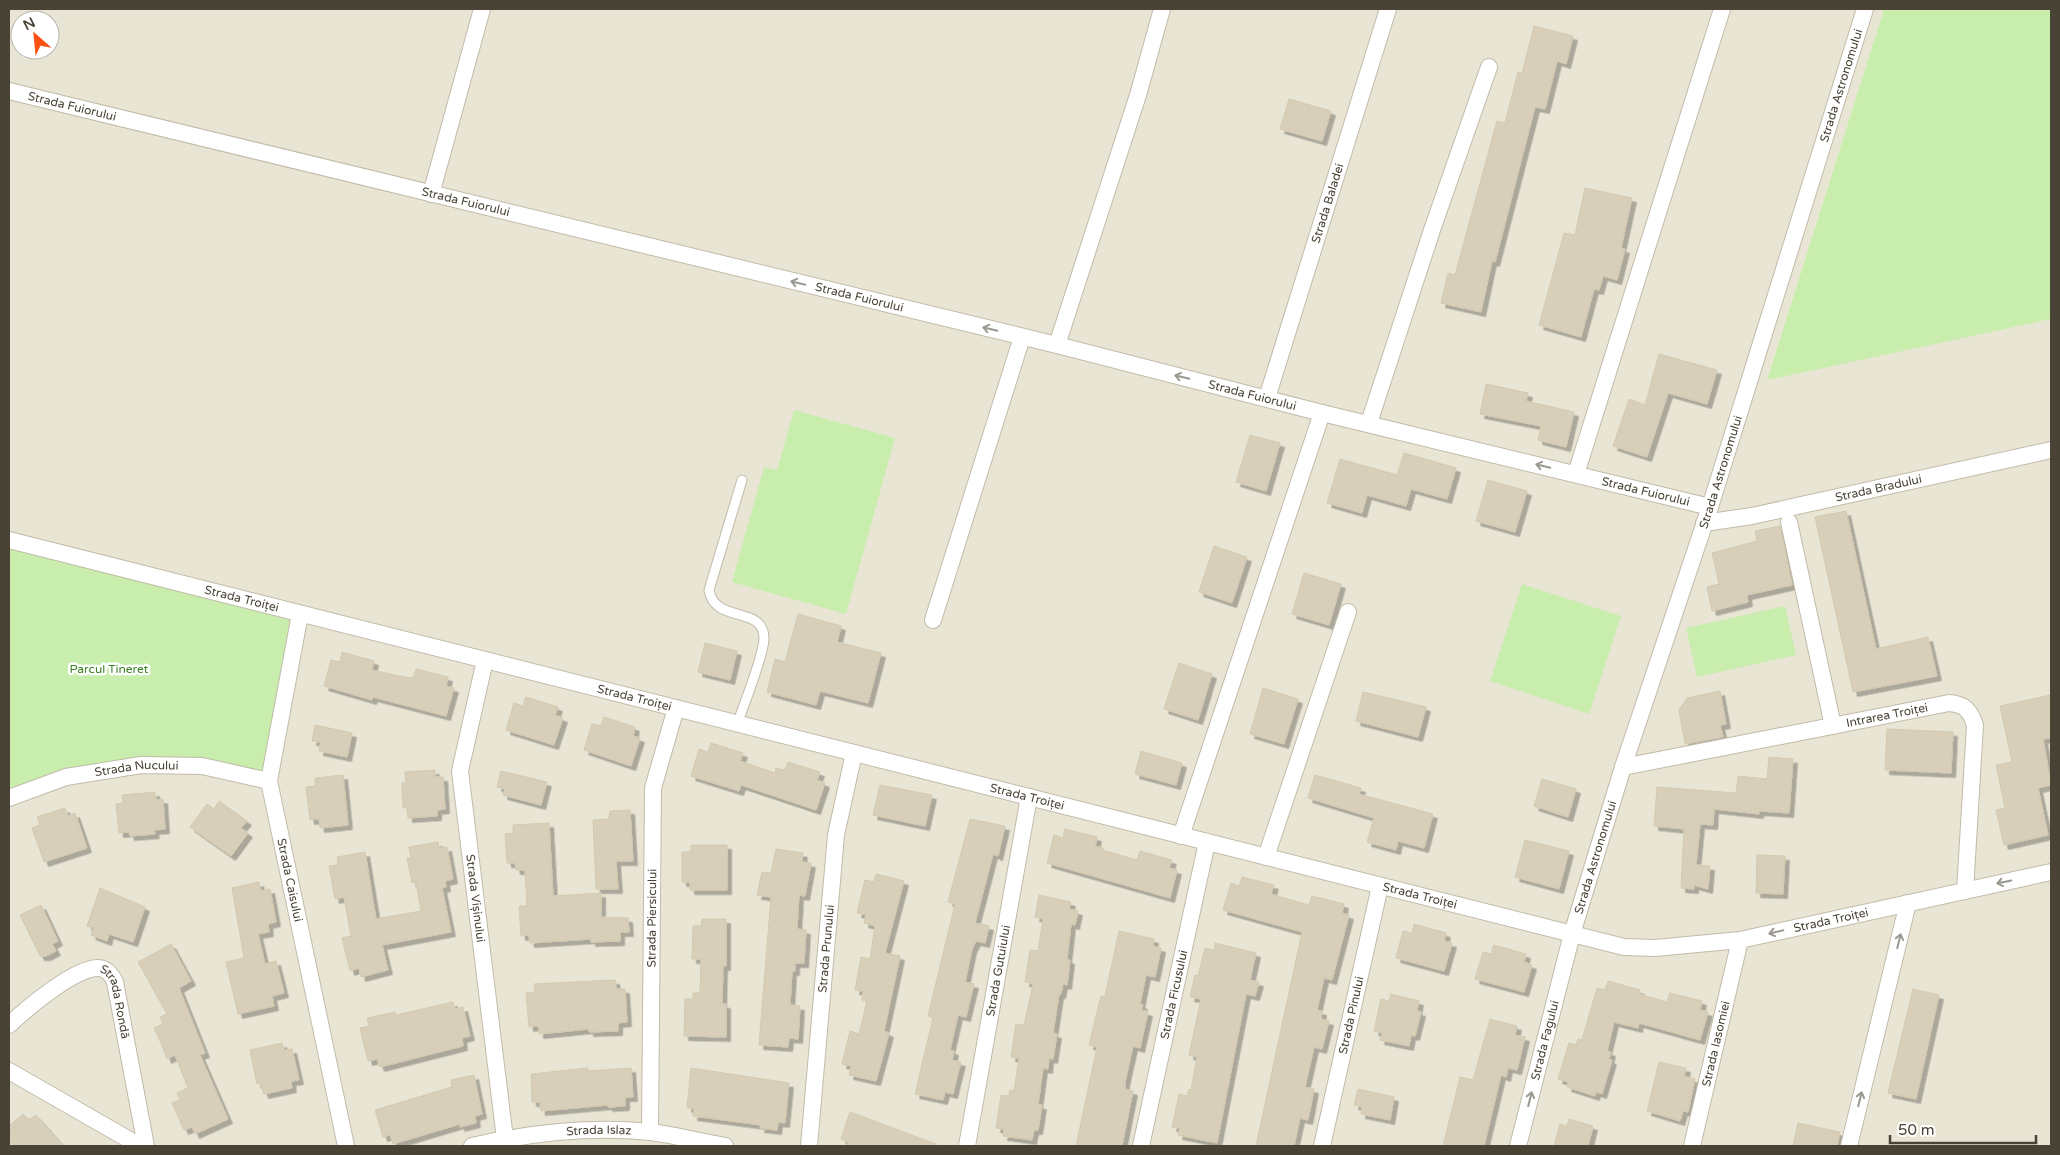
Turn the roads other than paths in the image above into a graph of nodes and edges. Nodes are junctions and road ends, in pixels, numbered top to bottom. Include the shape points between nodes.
1 (482, 9) edge
2 (1162, 9) edge
3 (1388, 9) edge
4 (1722, 9) edge
5 (1865, 9) edge
6 (1489, 67) dead end
7 (9, 91) edge
8 (430, 194) junction
9 (1022, 336) junction
10 (1056, 345) junction
11 (1268, 398) junction
12 (1322, 413) junction
13 (1369, 423) junction
14 (2051, 450) edge
15 (1576, 474) junction
16 (742, 480) dead end
17 (1710, 507) junction
18 (1789, 522) dead end
19 (1704, 523) junction
20 (9, 540) edge
21 (1348, 612) dead end
22 (300, 614) junction
23 (933, 620) dead end
24 (485, 660) junction
25 (676, 708) junction
26 (738, 724) junction
27 (1833, 726) junction
28 (854, 753) junction
29 (1623, 767) junction
30 (269, 781) junction
31 (1029, 797) junction
32 (9, 798) edge
33 (1181, 836) junction
34 (1206, 842) junction
35 (1266, 857) junction
36 (2051, 872) edge
37 (1380, 886) junction
38 (1965, 891) junction
39 (1908, 902) junction
40 (1572, 934) junction
41 (1740, 940) junction
42 (9, 1025) edge
43 (9, 1071) edge
44 (650, 1132) junction
45 (505, 1139) junction
46 (140, 1146) edge
47 (146, 1146) edge
48 (346, 1146) edge
49 (472, 1146) edge
50 (725, 1146) edge
51 (809, 1146) edge
52 (967, 1146) edge
53 (1140, 1146) edge
54 (1322, 1146) edge
55 (1518, 1146) edge
56 (1692, 1146) edge
57 (1849, 1146) edge

1 - 8 street
2 - 10 street via 1138,95
3 - 11 street, Strada Baladei
4 - 15 street
5 - 17 street, Strada Astronomului
6 - 13 street
7 - 8 street, Strada Fuiorului
9 -> 8 street, Strada Fuiorului
9 - 10 street, Strada Fuiorului
9 - 23 street
11 -> 10 street, Strada Fuiorului
11 - 12 street, Strada Fuiorului
12 - 13 street, Strada Fuiorului
12 - 33 street
15 -> 13 street, Strada Fuiorului
14 - 19 street, Strada Bradului via 1752,516
15 - 17 street, Strada Fuiorului
16 - 26 lane via 709,590 718,607 755,619 762,632 762,647
17 - 19 street, Strada Astronomului
18 - 27 street
19 - 29 street, Strada Astronomului
20 - 22 street, Strada Troiței
21 - 35 street
22 - 24 street, Strada Troiței
22 - 30 street, Strada Caisului
24 - 25 street, Strada Troiței
24 - 45 street, Strada Vișinului via 460,771
25 - 26 street, Strada Troiței
25 - 44 street, Strada Piersicului via 653,788
26 - 28 street, Strada Troiței
27 - 29 street, Intrarea Troiței
27 - 38 street, Intrarea Troiței via 1949,703 1967,708 1975,725
28 - 31 street, Strada Troiței
28 - 51 street, Strada Prunului via 836,835
29 - 40 street, Strada Astronomului
30 - 32 street, Strada Nucului via 202,766 141,765 66,777
30 - 48 street, Strada Caisului
31 - 33 street, Strada Troiței
31 - 52 street, Strada Gutuiului
33 - 34 street, Strada Troiței
34 - 35 street, Strada Troiței
34 - 53 street, Strada Ficusului
35 - 37 street, Strada Troiței
36 -> 38 street, Strada Troiței
37 - 40 street, Strada Troiței
37 - 54 street, Strada Pinului
38 - 39 street, Strada Troiței
39 -> 41 street, Strada Troiței
57 -> 39 street
40 - 41 street, Strada Troiței via 1624,947 1655,948
55 -> 40 street, Strada Fagului
41 - 56 street, Strada Iasomiei
42 - 47 street, Strada Rondă via 40,997 88,970 98,968 112,975
43 - 46 street
44 - 45 street, Strada Islaz via 578,1130
44 - 50 street, Strada Islaz
45 - 49 street, Strada Islaz

